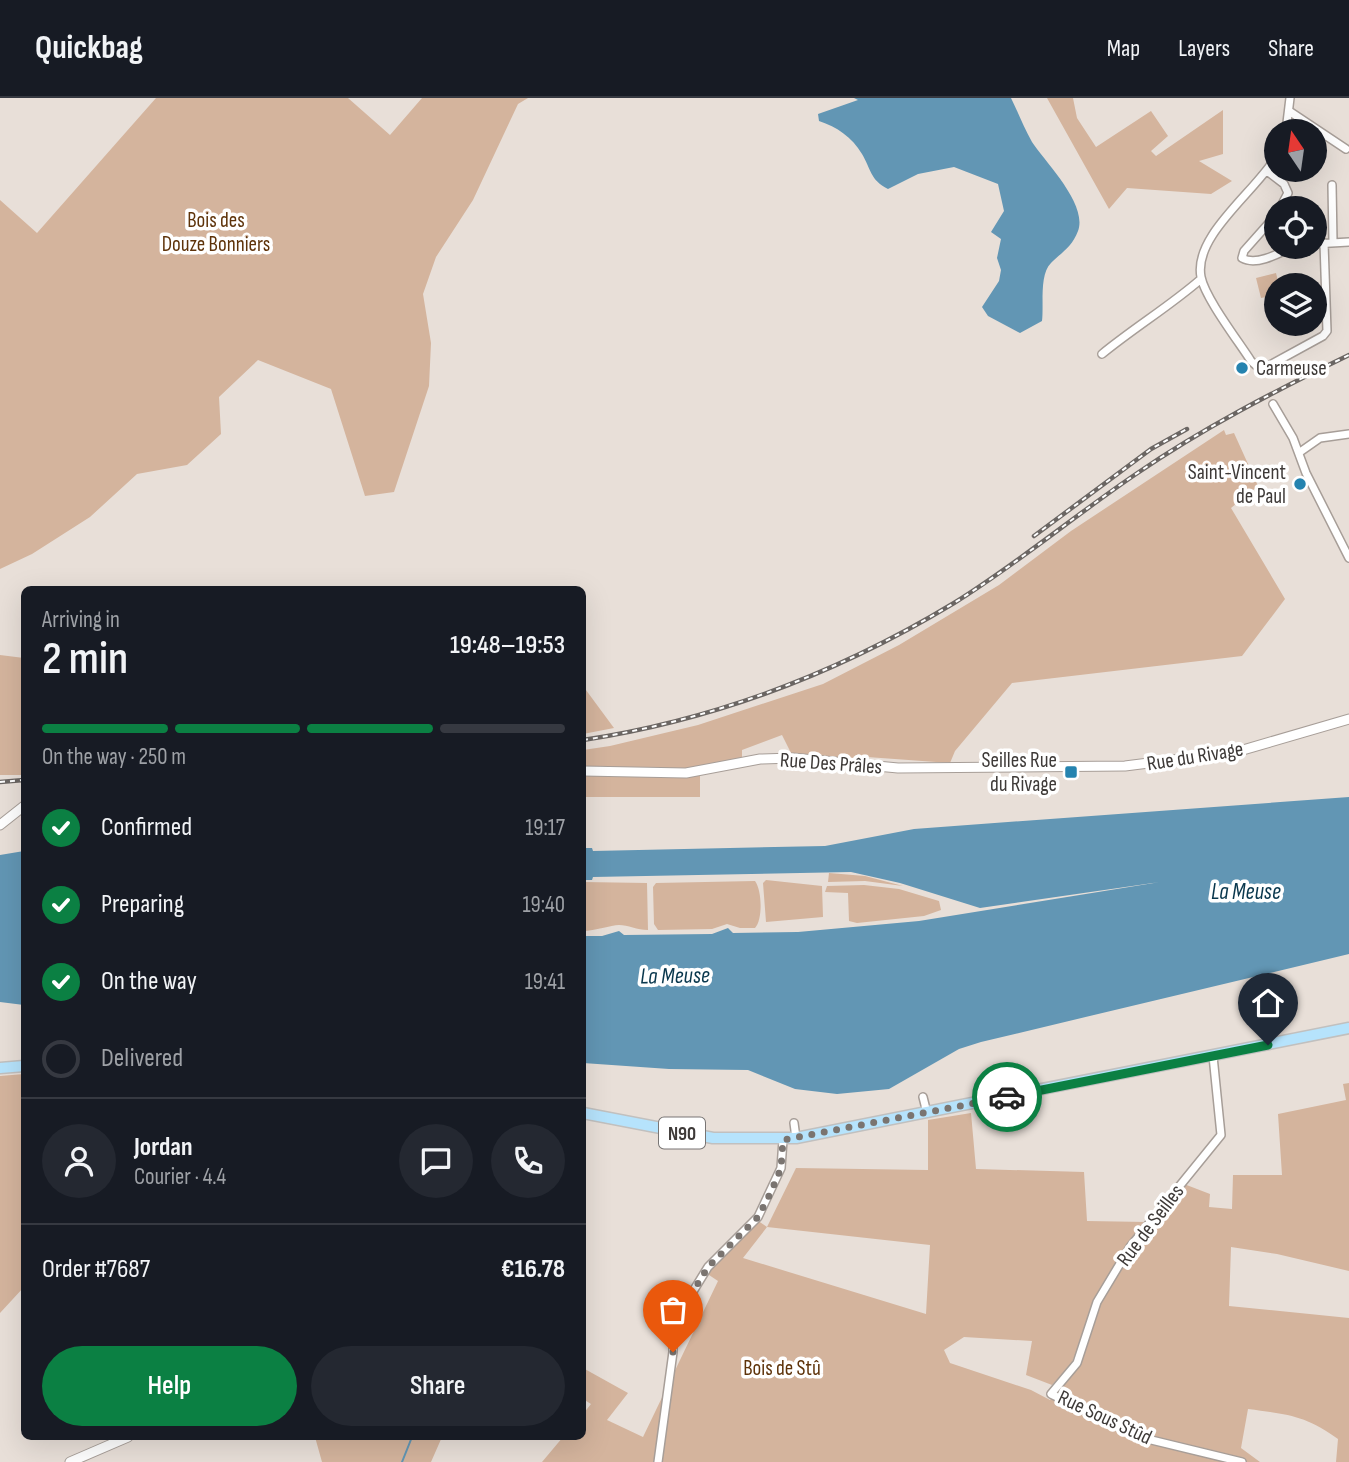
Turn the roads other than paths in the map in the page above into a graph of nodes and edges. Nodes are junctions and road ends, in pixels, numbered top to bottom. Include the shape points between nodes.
1 (1290, 98) edge
2 (1289, 111) junction
3 (1288, 119) edge
4 (1346, 149) dead end
5 (1264, 174) edge
6 (1332, 185) dead end
7 (1264, 228) edge
8 (1349, 242) edge
9 (1328, 243) junction
10 (1264, 258) edge
11 (1201, 279) junction
12 (1102, 354) dead end
13 (1273, 404) dead end
14 (1349, 434) edge
15 (1300, 452) junction
16 (1349, 558) edge
17 (1349, 719) edge
18 (1038, 768) joint
19 (586, 771) edge
20 (21, 808) edge
21 (0, 825) edge
22 (1349, 1028) edge
23 (1213, 1056) junction
24 (21, 1066) edge
25 (0, 1068) edge
26 (923, 1097) dead end
27 (927, 1113) junction
28 (586, 1114) edge
29 (794, 1123) dead end
30 (796, 1138) junction
31 (783, 1140) junction
32 (1051, 1391) joint
33 (121, 1440) edge
34 (70, 1462) edge
35 (657, 1462) edge
36 (1242, 1462) edge

1 - 2 street
2 - 3 street
2 - 4 street
5 - 11 street via 1211,235 1200,258
6 - 9 street
7 - 10 street via 1242,258
8 - 9 street
9 - 11 street via 1327,331 1261,370
11 - 12 street
13 - 15 street
14 - 15 street via 1320,438
15 - 16 street
17 - 18 street, Rue du Rivage via 1236,752 1125,766
18 - 19 street, Rue Des Prâles via 864,767 793,758 760,759 686,773
20 - 21 street
22 - 23 main road, N90
23 - 27 main road, N90
23 - 32 street, Rue de Seilles via 1221,1135 1130,1247 1097,1302 1077,1363
24 - 25 main road
26 - 27 street
27 - 30 main road, N90
28 - 31 main road, N90 via 713,1138
29 - 30 street
30 - 31 main road, N90
31 - 35 street via 781,1168 758,1217 708,1267 673,1324
32 - 36 street, Rue Sous Stûd via 1057,1399 1139,1437
33 - 34 street

